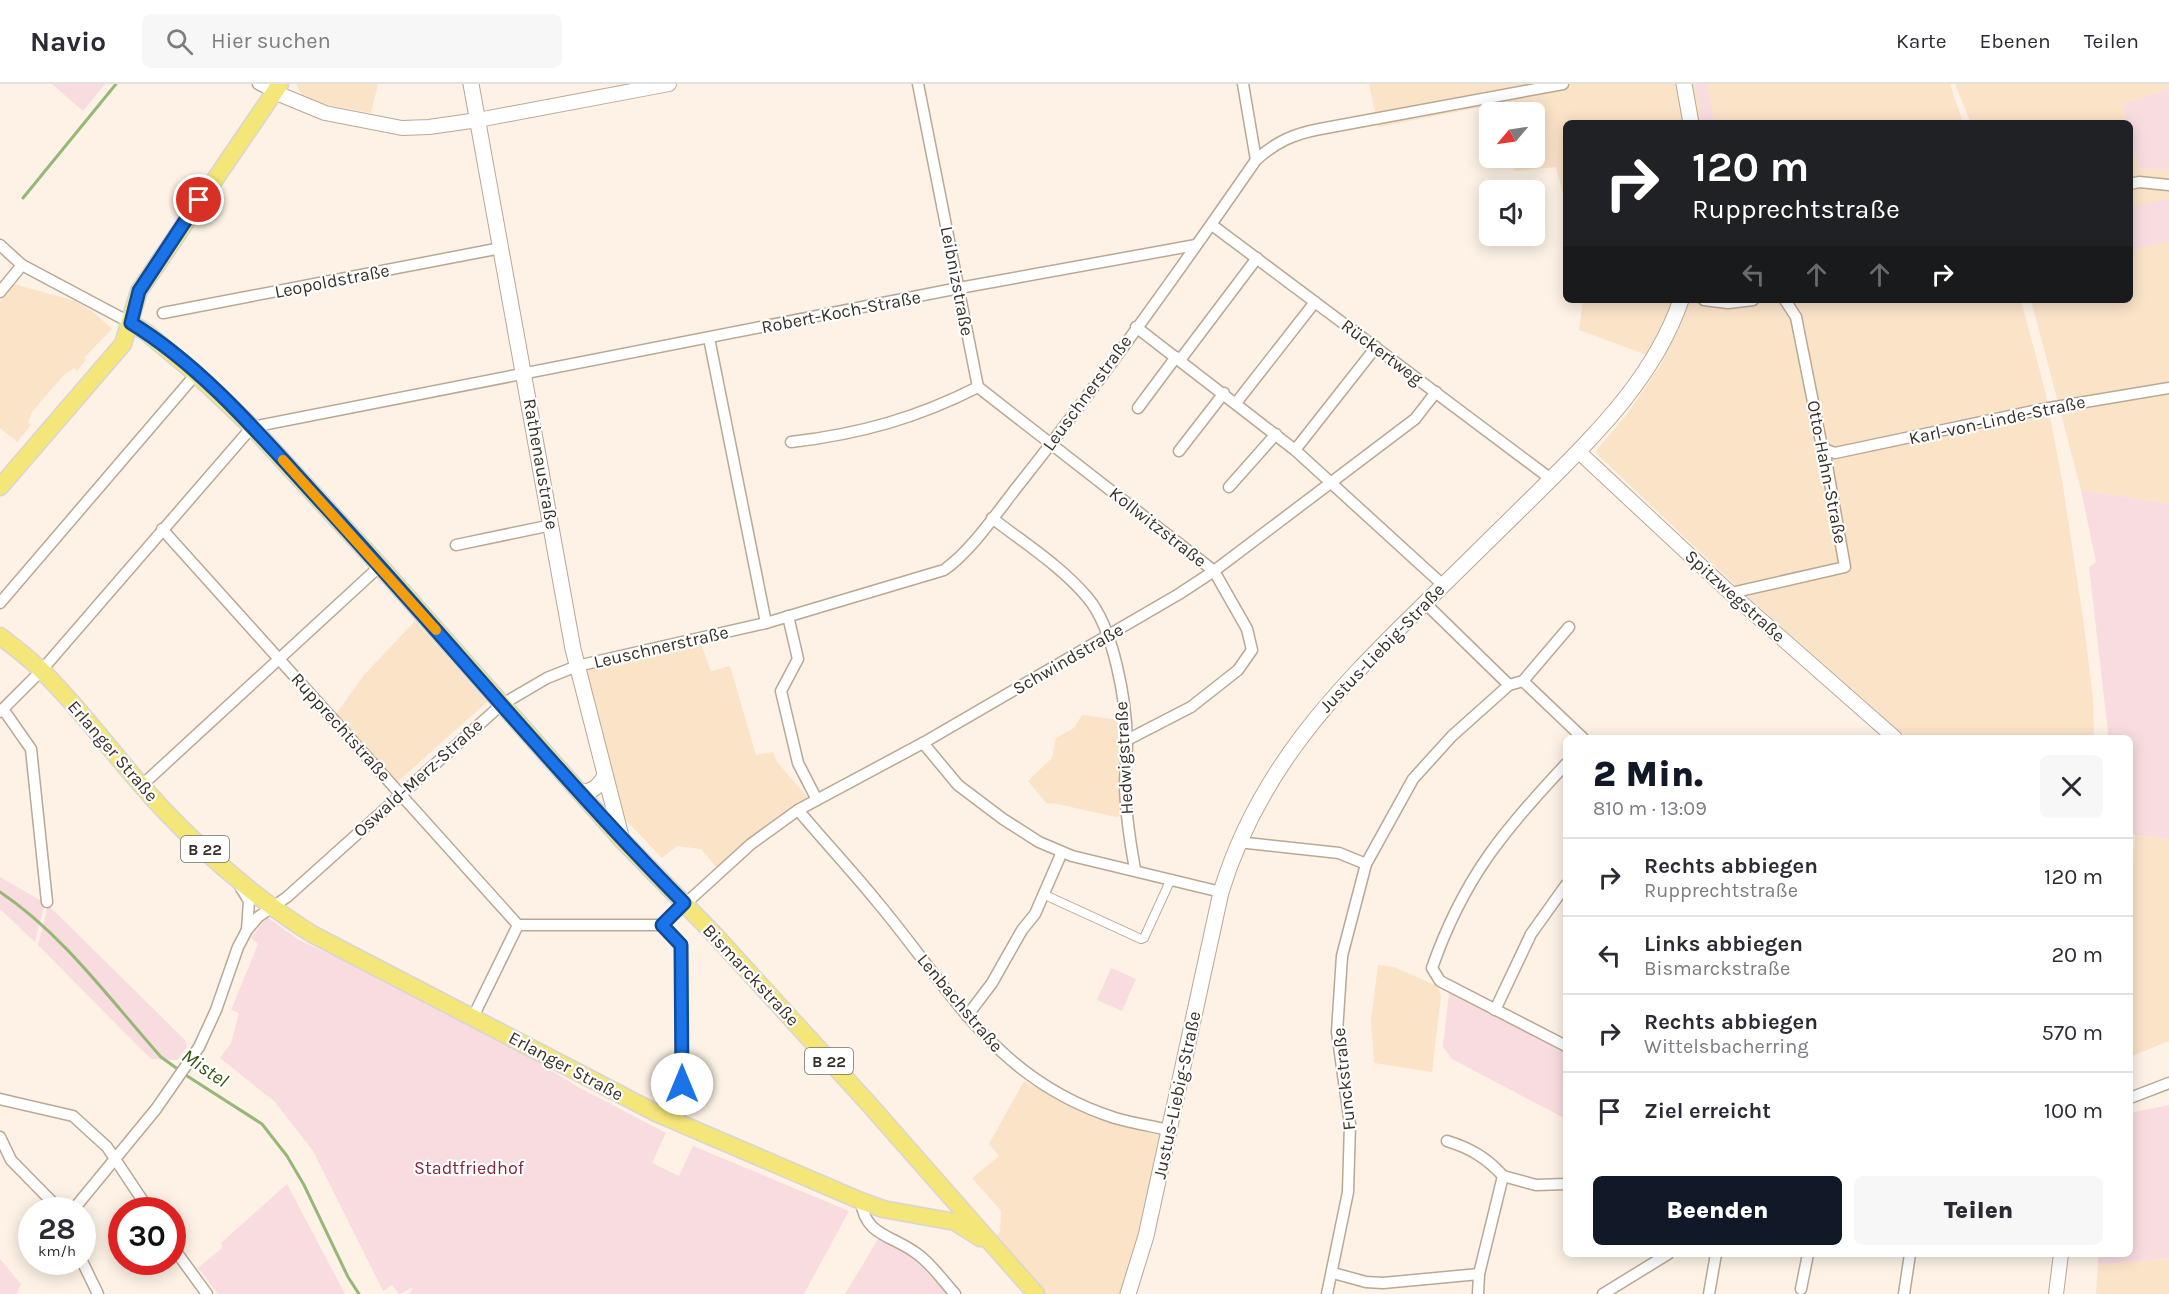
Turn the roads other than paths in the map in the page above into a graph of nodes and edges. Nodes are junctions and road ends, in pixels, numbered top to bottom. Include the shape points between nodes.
1 (258, 84) edge
2 (471, 84) edge
3 (669, 84) edge
4 (918, 84) edge
5 (1243, 84) edge
6 (1563, 84) edge
7 (1684, 84) edge
8 (277, 88) edge
9 (478, 120) junction
10 (1690, 120) edge
11 (1257, 160) junction
12 (2133, 183) edge
13 (2169, 185) edge
14 (1212, 225) junction
15 (0, 245) edge
16 (1196, 246) junction
17 (501, 248) junction
18 (1158, 254) junction
19 (1257, 258) junction
20 (22, 265) junction
21 (1179, 267) junction
22 (959, 288) junction
23 (0, 292) edge
24 (1315, 302) junction
25 (1680, 303) edge
26 (1787, 303) edge
27 (163, 313) dead end
28 (131, 323) junction
29 (1136, 327) junction
30 (709, 338) junction
31 (1376, 347) junction
32 (1178, 359) junction
33 (196, 374) junction
34 (525, 374) junction
35 (978, 387) junction
36 (2169, 388) edge
37 (1224, 393) junction
38 (1436, 393) junction
39 (1236, 403) junction
40 (1138, 408) dead end
41 (252, 427) junction
42 (1276, 434) junction
43 (791, 442) dead end
44 (1051, 443) junction
45 (1295, 450) junction
46 (1826, 450) junction
47 (1179, 451) dead end
48 (1579, 452) junction
49 (1551, 479) junction
50 (1332, 482) junction
51 (0, 487) edge
52 (1229, 487) dead end
53 (992, 518) junction
54 (552, 525) junction
55 (162, 529) junction
56 (456, 544) dead end
57 (380, 566) junction
58 (1214, 571) junction
59 (1443, 585) junction
60 (1731, 593) junction
61 (0, 603) edge
62 (1425, 603) junction
63 (788, 616) junction
64 (766, 623) junction
65 (1569, 627) dead end
66 (0, 636) edge
67 (1108, 636) junction
68 (279, 659) junction
69 (577, 666) junction
70 (41, 671) junction
71 (1523, 681) junction
72 (1509, 685) junction
73 (501, 705) junction
74 (2, 711) edge
75 (1580, 735) edge
76 (1892, 735) edge
77 (1127, 740) junction
78 (923, 743) junction
79 (1563, 767) edge
80 (605, 776) junction
81 (141, 786) junction
82 (578, 791) junction
83 (400, 793) junction
84 (817, 800) junction
85 (798, 810) junction
86 (621, 834) junction
87 (1238, 842) junction
88 (1062, 852) junction
89 (1366, 864) junction
90 (226, 868) junction
91 (1135, 869) junction
92 (1172, 879) junction
93 (1563, 889) edge
94 (1221, 892) junction
95 (1045, 895) junction
96 (46, 902) dead end
97 (684, 903) junction
98 (272, 909) junction
99 (518, 925) junction
100 (662, 925) junction
101 (247, 930) junction
102 (1495, 1010) junction
103 (967, 1016) junction
104 (473, 1017) junction
105 (1563, 1041) edge
106 (2169, 1083) edge
107 (2133, 1097) edge
108 (0, 1099) edge
109 (673, 1121) junction
110 (1169, 1130) junction
111 (0, 1137) edge
112 (1447, 1141) dead end
113 (117, 1159) junction
114 (1503, 1176) junction
115 (1563, 1184) edge
116 (945, 1189) junction
117 (47, 1197) edge
118 (84, 1197) edge
119 (141, 1197) edge
120 (861, 1202) junction
121 (931, 1216) junction
122 (993, 1247) junction
123 (1663, 1257) edge
124 (1715, 1257) edge
125 (1807, 1257) edge
126 (1910, 1257) edge
127 (2061, 1257) edge
128 (186, 1265) edge
129 (1139, 1266) junction
130 (1333, 1273) junction
131 (1479, 1274) junction
132 (89, 1275) edge
133 (1801, 1289) dead end
134 (98, 1294) edge
135 (207, 1294) edge
136 (955, 1294) edge
137 (1036, 1294) edge
138 (1128, 1294) edge
139 (1140, 1294) edge
140 (1327, 1294) edge
141 (1478, 1294) edge
142 (1603, 1294) edge
143 (1709, 1294) edge
144 (1904, 1294) edge
145 (2056, 1294) edge

1 - 8 street
2 - 9 main road, Rathenaustraße
3 - 9 street
4 - 22 street, Leibnizstraße
5 - 11 street
6 - 11 street, Leuschnerstraße via 1294,134 1274,144
7 - 10 main road
8 - 9 street via 325,113 402,128
8 - 28 main road via 139,291
9 - 17 main road, Rathenaustraße
11 - 14 street, Leuschnerstraße
12 - 13 street
14 - 16 street, Leuschnerstraße
14 - 19 street, Rückertweg
15 - 20 street
16 - 18 street, Robert-Koch-Straße
16 - 21 street, Leuschnerstraße
17 - 27 street, Leopoldstraße
17 - 34 main road, Rathenaustraße
18 - 21 street
18 - 22 street, Robert-Koch-Straße
19 - 24 street, Rückertweg
19 - 32 street
20 - 23 street
20 - 28 street
21 - 29 street, Leuschnerstraße
22 - 30 street, Robert-Koch-Straße
22 - 35 street, Leibnizstraße
24 - 31 street, Rückertweg
24 - 39 street
25 - 48 main road, Justus-Liebig-Straße via 1653,359 1621,406
26 - 46 street, Otto-Hahn-Straße via 1796,317 1821,442
28 - 33 main road, Bismarckstraße / B 22
28 - 51 main road via 123,344
29 - 32 street
29 - 44 street, Leuschnerstraße
30 - 34 street, Robert-Koch-Straße
30 - 64 street
31 - 38 street, Rückertweg
31 - 45 street
32 - 37 street
32 - 40 street
33 - 41 main road, Bismarckstraße / B 22
33 - 61 street
34 - 41 street, Robert-Koch-Straße
34 - 54 main road, Rathenaustraße
35 - 43 street via 902,421
35 - 44 street
36 - 46 street, Karl-von-Linde-Straße via 2043,409 1835,453
37 - 39 street
37 - 47 street
38 - 49 street, Rückertweg
38 - 50 street, Schwindstraße via 1415,419
39 - 42 street
41 - 55 street
41 - 57 main road, Bismarckstraße / B 22
42 - 45 street
42 - 52 street
44 - 53 street, Leuschnerstraße
44 - 58 street, Kollwitzstraße
45 - 50 street
46 - 60 street, Otto-Hahn-Straße via 1845,567
48 - 49 main road, Justus-Liebig-Straße
48 - 60 street, Spitzwegstraße
49 - 59 main road, Justus-Liebig-Straße
50 - 58 street, Schwindstraße
50 - 59 street
53 - 63 street, Leuschnerstraße via 944,570
53 - 67 street, Hedwigstraße via 1089,598
54 - 56 street
54 - 69 main road, Rathenaustraße
55 - 68 street, Rupprechtstraße
55 - 70 street
57 - 68 street
57 - 73 main road, Bismarckstraße / B 22
58 - 67 street, Schwindstraße
58 - 77 street, Kollwitzstraße via 1251,640 1248,658 1191,707
59 - 62 main road, Justus-Liebig-Straße
60 - 76 street, Spitzwegstraße
62 - 72 street
62 - 87 main road, Justus-Liebig-Straße via 1353,672 1301,734 1258,801
63 - 64 street, Leuschnerstraße
63 - 84 street via 798,659 781,691 798,763
64 - 69 street, Leuschnerstraße
65 - 71 street
66 - 70 main road, Erlanger Straße / B 22
67 - 77 street, Hedwigstraße via 1124,704
67 - 78 street, Schwindstraße
68 - 81 street
68 - 83 street, Rupprechtstraße
69 - 73 street, Oswald-Merz-Straße via 547,678
69 - 80 main road, Rathenaustraße
70 - 74 street
70 - 81 main road, Erlanger Straße / B 22 via 106,741
71 - 72 street
71 - 75 street
72 - 89 street, Funckstraße via 1452,736 1413,779
73 - 82 main road, Bismarckstraße / B 22
73 - 83 street, Oswald-Merz-Straße
74 - 96 street via 31,749
77 - 91 street, Hedwigstraße via 1125,788
78 - 84 street, Schwindstraße
78 - 88 street via 976,800 1039,842
79 - 102 street via 1519,813 1481,864 1445,932 1432,968 1440,981
80 - 82 main road via 595,789
80 - 86 main road, Rathenaustraße
81 - 90 main road, Erlanger Straße / B 22
82 - 86 main road, Bismarckstraße / B 22
83 - 98 street, Oswald-Merz-Straße
83 - 99 street, Rupprechtstraße
84 - 85 street, Schwindstraße
85 - 97 street, Schwindstraße via 751,844
85 - 103 street, Lenbachstraße via 879,903
86 - 97 main road, Bismarckstraße / B 22
87 - 89 street via 1339,853
87 - 94 main road, Justus-Liebig-Straße
88 - 91 street
88 - 95 street
89 - 130 street, Funckstraße via 1342,956 1337,1032 1350,1147 1348,1192
90 - 98 main road, Erlanger Straße / B 22
90 - 101 street, Erlanger Straße via 249,901
91 - 92 street
92 - 94 street
92 - 95 street via 1141,939
93 - 102 street via 1531,934
94 - 110 main road, Justus-Liebig-Straße
95 - 103 street via 992,983
97 - 100 street
97 - 116 main road, Bismarckstraße / B 22
98 - 101 street, Oswald-Merz-Straße
98 - 104 main road, Erlanger Straße / B 22 via 312,934
99 - 100 street
99 - 104 street
100 - 109 street via 681,945 682,1084
101 - 113 street via 196,1051 172,1089
102 - 105 street
103 - 110 street, Lenbachstraße via 999,1052 1040,1083 1115,1118
104 - 109 main road, Erlanger Straße / B 22
106 - 107 street
108 - 113 street via 73,1116
109 - 120 main road, Erlanger Straße / B 22
110 - 129 main road, Justus-Liebig-Straße
111 - 117 street via 11,1160
112 - 114 street via 1468,1148
113 - 118 street
113 - 119 street
114 - 115 street via 1536,1185
114 - 131 street
116 - 121 main road via 944,1200
116 - 122 main road, B 22
120 - 121 main road, Erlanger Straße / B 22
120 - 136 street via 868,1225 917,1253
121 - 122 main road, Erlanger Straße / B 22 via 955,1222
122 - 137 main road, B 22
123 - 142 street
124 - 143 street
125 - 133 street
126 - 144 street
127 - 145 street
128 - 135 street
129 - 138 main road
129 - 139 main road
130 - 131 street via 1383,1283
130 - 140 street, Funckstraße
131 - 141 street
132 - 134 street

